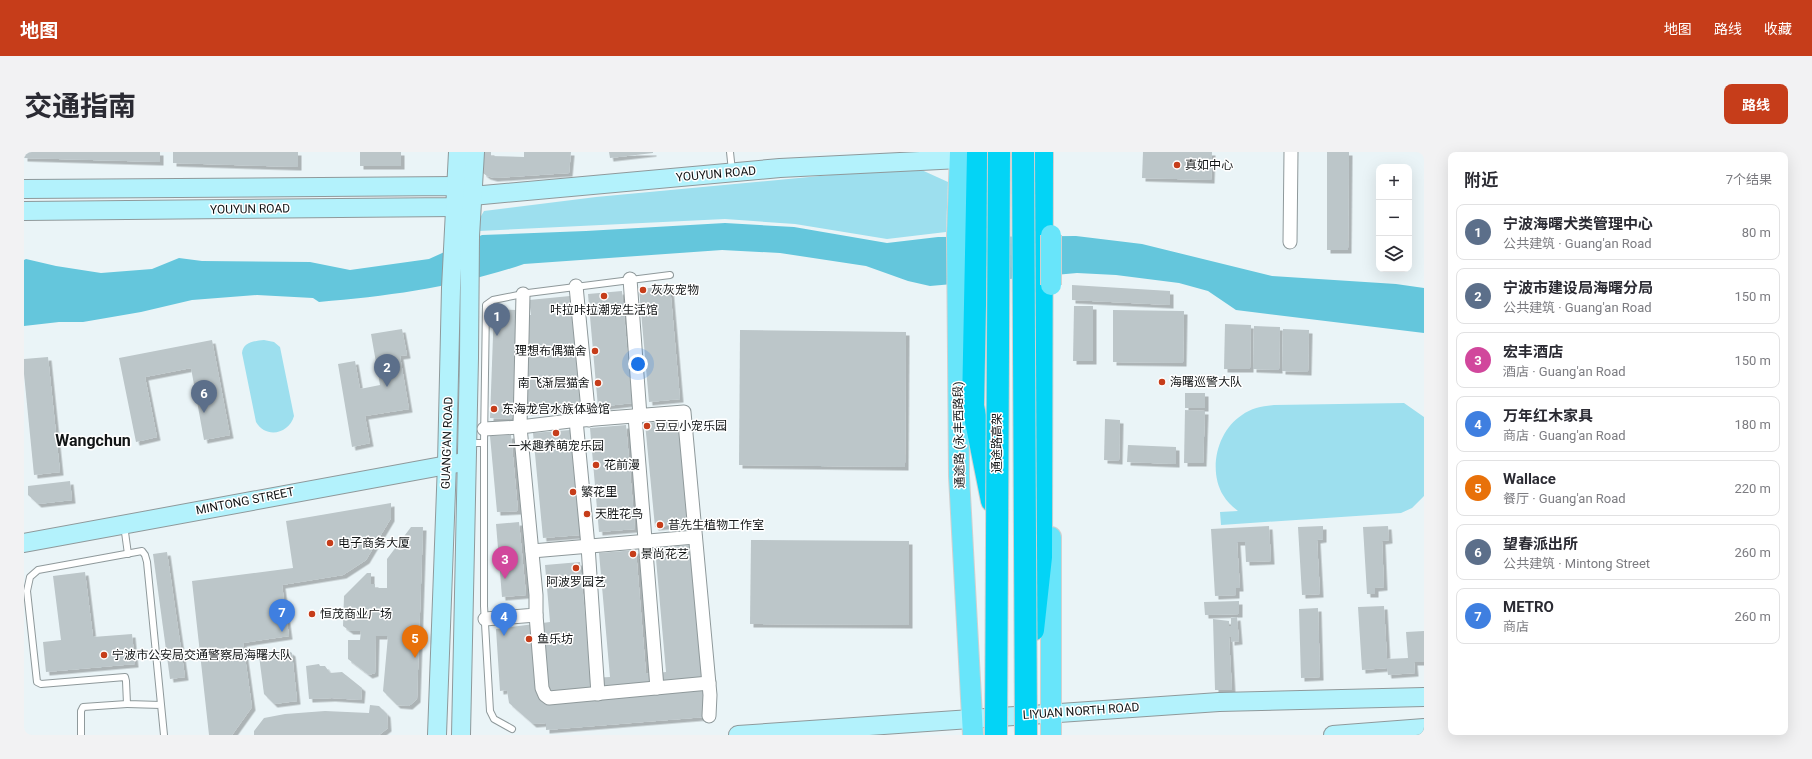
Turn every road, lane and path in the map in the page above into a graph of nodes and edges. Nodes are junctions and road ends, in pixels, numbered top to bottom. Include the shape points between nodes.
1 (458, 152) edge
2 (475, 152) edge
3 (730, 152) edge
4 (999, 152) edge
5 (1023, 152) edge
6 (1042, 152) edge
7 (1051, 152) edge
8 (1291, 152) edge
9 (966, 154) edge
10 (732, 173) junction
11 (456, 186) junction
12 (24, 189) edge
13 (472, 196) junction
14 (455, 207) junction
15 (24, 211) edge
16 (462, 237) junction
17 (1290, 242) dead end
18 (670, 275) dead end
19 (630, 279) junction
20 (576, 286) junction
21 (522, 294) junction
22 (638, 416) junction
23 (583, 420) junction
24 (520, 427) junction
25 (484, 429) junction
26 (476, 443) junction
27 (467, 462) junction
28 (447, 463) junction
29 (996, 519) junction
30 (124, 524) junction
31 (695, 537) junction
32 (645, 541) junction
33 (24, 543) edge
34 (588, 546) junction
35 (532, 551) junction
36 (128, 554) junction
37 (536, 615) junction
38 (485, 619) junction
39 (709, 683) junction
40 (657, 688) junction
41 (1026, 691) junction
42 (598, 694) junction
43 (1424, 697) edge
44 (127, 704) junction
45 (161, 705) junction
46 (1051, 713) junction
47 (709, 716) dead end
48 (973, 727) edge
49 (1424, 728) edge
50 (512, 729) dead end
51 (81, 735) edge
52 (164, 735) edge
53 (437, 735) edge
54 (461, 735) edge
55 (738, 735) edge
56 (996, 735) edge
57 (1026, 735) edge
58 (1051, 735) edge
59 (1333, 735) edge

1 - 11 street, GUANG'AN ROAD
2 - 13 street, GUANG'AN ROAD
3 - 10 lane
4 - 29 highway, 通途路高架, bridge
5 - 41 highway, bridge
6 - 41 highway, bridge via 1041,557
7 - 46 main road, bridge
8 - 17 street
9 - 10 street, YOUYUN ROAD
9 - 29 highway via 973,406
9 - 48 main road, 通途路 (永丰西路段) via 957,236 959,476
10 - 13 street, YOUYUN ROAD
11 - 12 street, YOUYUN ROAD
11 - 13 street
11 - 14 street, GUANG'AN ROAD
13 - 14 street, YOUYUN ROAD
13 - 16 street, GUANG'AN ROAD
14 - 15 street, YOUYUN ROAD
14 - 16 street, GUANG'AN ROAD
16 - 26 street, GUANG'AN ROAD via 470,286
16 - 28 street, GUANG'AN ROAD via 451,288
18 - 19 lane
19 - 20 lane
19 - 22 street
20 - 21 lane
20 - 23 street
21 - 24 street
21 - 25 lane via 493,300 486,305
22 - 23 street
22 - 31 street via 684,412
22 - 32 street
23 - 24 street
23 - 34 street
24 - 25 street
24 - 35 street
25 - 26 lane
26 - 27 street, GUANG'AN ROAD
26 - 38 lane
27 - 28 street, MINTONG STREET
27 - 54 street, GUANG'AN ROAD
28 - 30 street, MINTONG STREET
28 - 53 street, GUANG'AN ROAD
29 - 56 highway, 通途路高架, bridge
30 - 33 street, MINTONG STREET
30 - 36 lane
31 - 32 street
31 - 39 street
32 - 34 street
32 - 40 street
34 - 35 street
34 - 42 street
35 - 37 street
36 - 44 lane via 38,570 30,577 27,591 37,682 41,684 125,677
36 - 45 lane via 142,551 145,555
37 - 38 street
37 - 42 street via 542,688 545,695 549,698
38 - 50 lane via 490,711 494,719
39 - 40 street
39 - 47 street
40 - 42 street
41 - 57 highway, bridge
43 - 46 street, LIYUAN NORTH ROAD via 1219,702
44 - 45 lane
44 - 51 lane via 83,707
45 - 52 lane
46 - 48 street, LIYUAN NORTH ROAD
46 - 58 main road
48 - 55 street, LIYUAN NORTH ROAD
49 - 59 street

